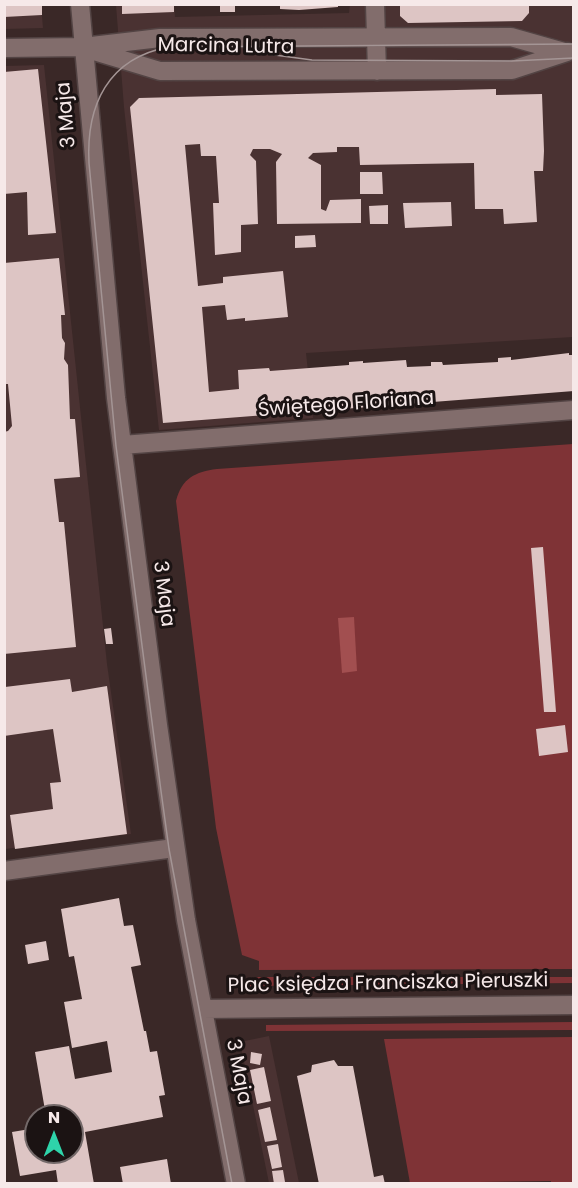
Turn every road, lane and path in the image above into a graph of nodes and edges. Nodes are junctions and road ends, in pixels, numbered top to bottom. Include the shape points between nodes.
1 (80, 4) edge
2 (375, 4) edge
3 (376, 37) junction
4 (83, 47) junction
5 (4, 48) edge
6 (569, 52) edge
7 (377, 71) junction
8 (573, 410) edge
9 (122, 445) junction
10 (174, 848) junction
11 (4, 871) edge
12 (573, 1005) edge
13 (203, 1009) junction
14 (236, 1184) edge

1 - 4 street, 3 Maja
2 - 3 street
3 - 4 street, Marcina Lutra via 160,38
3 - 6 street, Marcina Lutra via 511,37
3 - 7 street
4 - 5 street
4 - 7 street, Marcina Lutra via 160,71
4 - 9 street, 3 Maja
6 - 7 street, Marcina Lutra via 512,70
8 - 9 street, Świętego Floriana
9 - 10 street, 3 Maja
10 - 11 street
10 - 13 street, 3 Maja
12 - 13 street, Plac księdza Franciszka Pieruszki
13 - 14 street, 3 Maja

